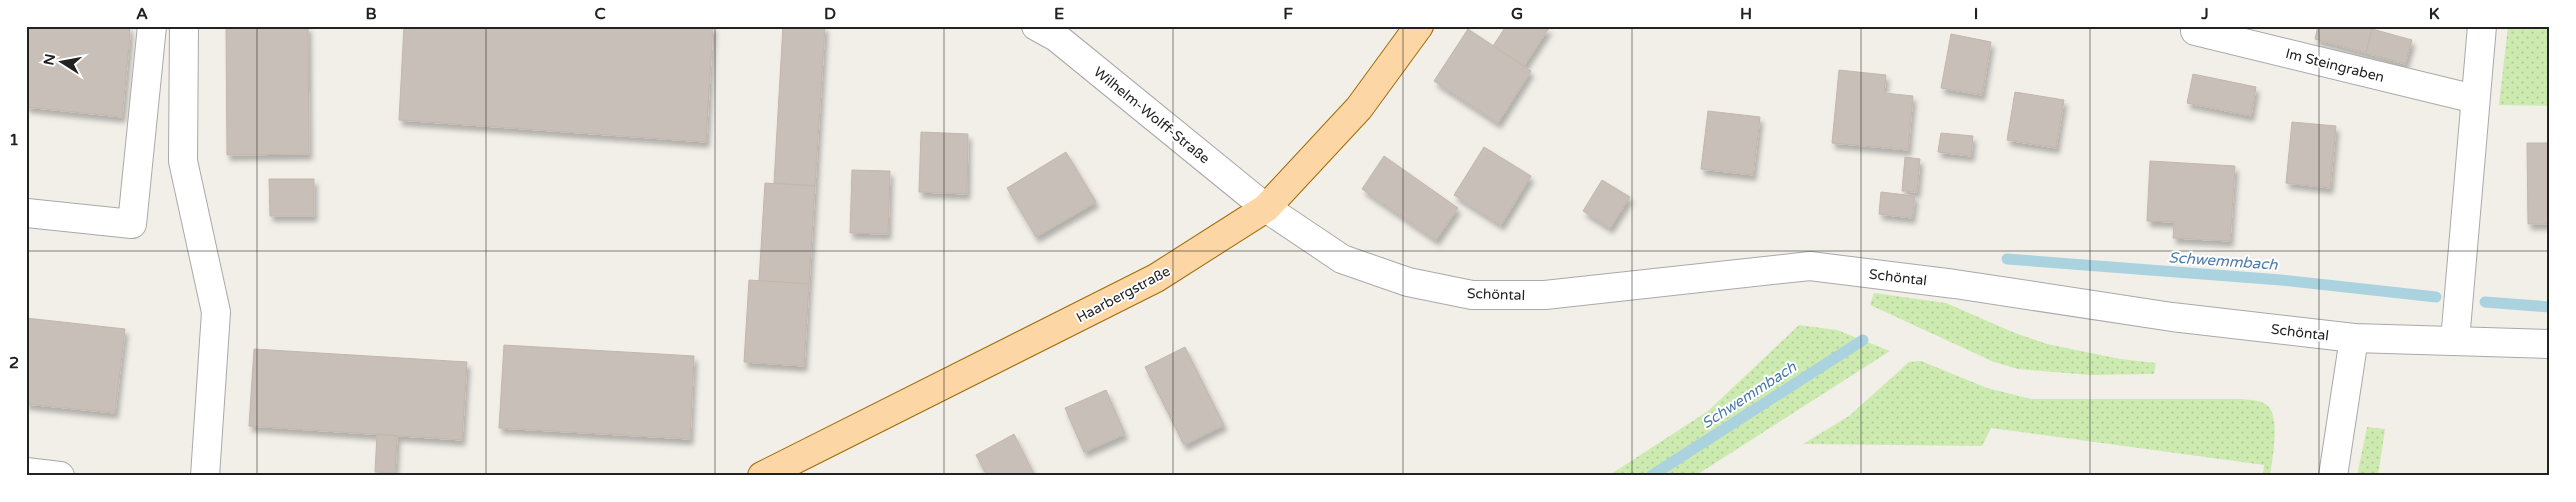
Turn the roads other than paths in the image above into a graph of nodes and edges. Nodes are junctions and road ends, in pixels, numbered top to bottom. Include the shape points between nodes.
1 (152, 26) edge
2 (184, 26) edge
3 (1036, 26) edge
4 (1419, 26) edge
5 (2482, 26) edge
6 (2195, 31) dead end
7 (2474, 99) junction
8 (26, 204) edge
9 (1266, 208) junction
10 (27, 214) edge
11 (2354, 338) junction
12 (2456, 341) junction
13 (2550, 344) edge
14 (26, 472) edge
15 (60, 476) edge
16 (205, 476) edge
17 (762, 476) edge
18 (2333, 476) edge

1 - 10 street via 132,224
2 - 16 street via 183,161 216,312
3 - 9 street, Wilhelm-Wolff-Straße via 1056,37
4 - 9 main road, Haarbergstraße via 1358,108
5 - 7 street
6 - 7 street, Im Steingraben
7 - 12 street
8 - 10 street
9 - 11 street, Schöntal via 1342,259 1408,282 1472,295 1545,295 1810,266 2172,317
9 - 17 main road, Haarbergstraße via 1156,278
11 - 12 street, Schöntal
11 - 18 street
12 - 13 street, Schöntal
14 - 15 street

